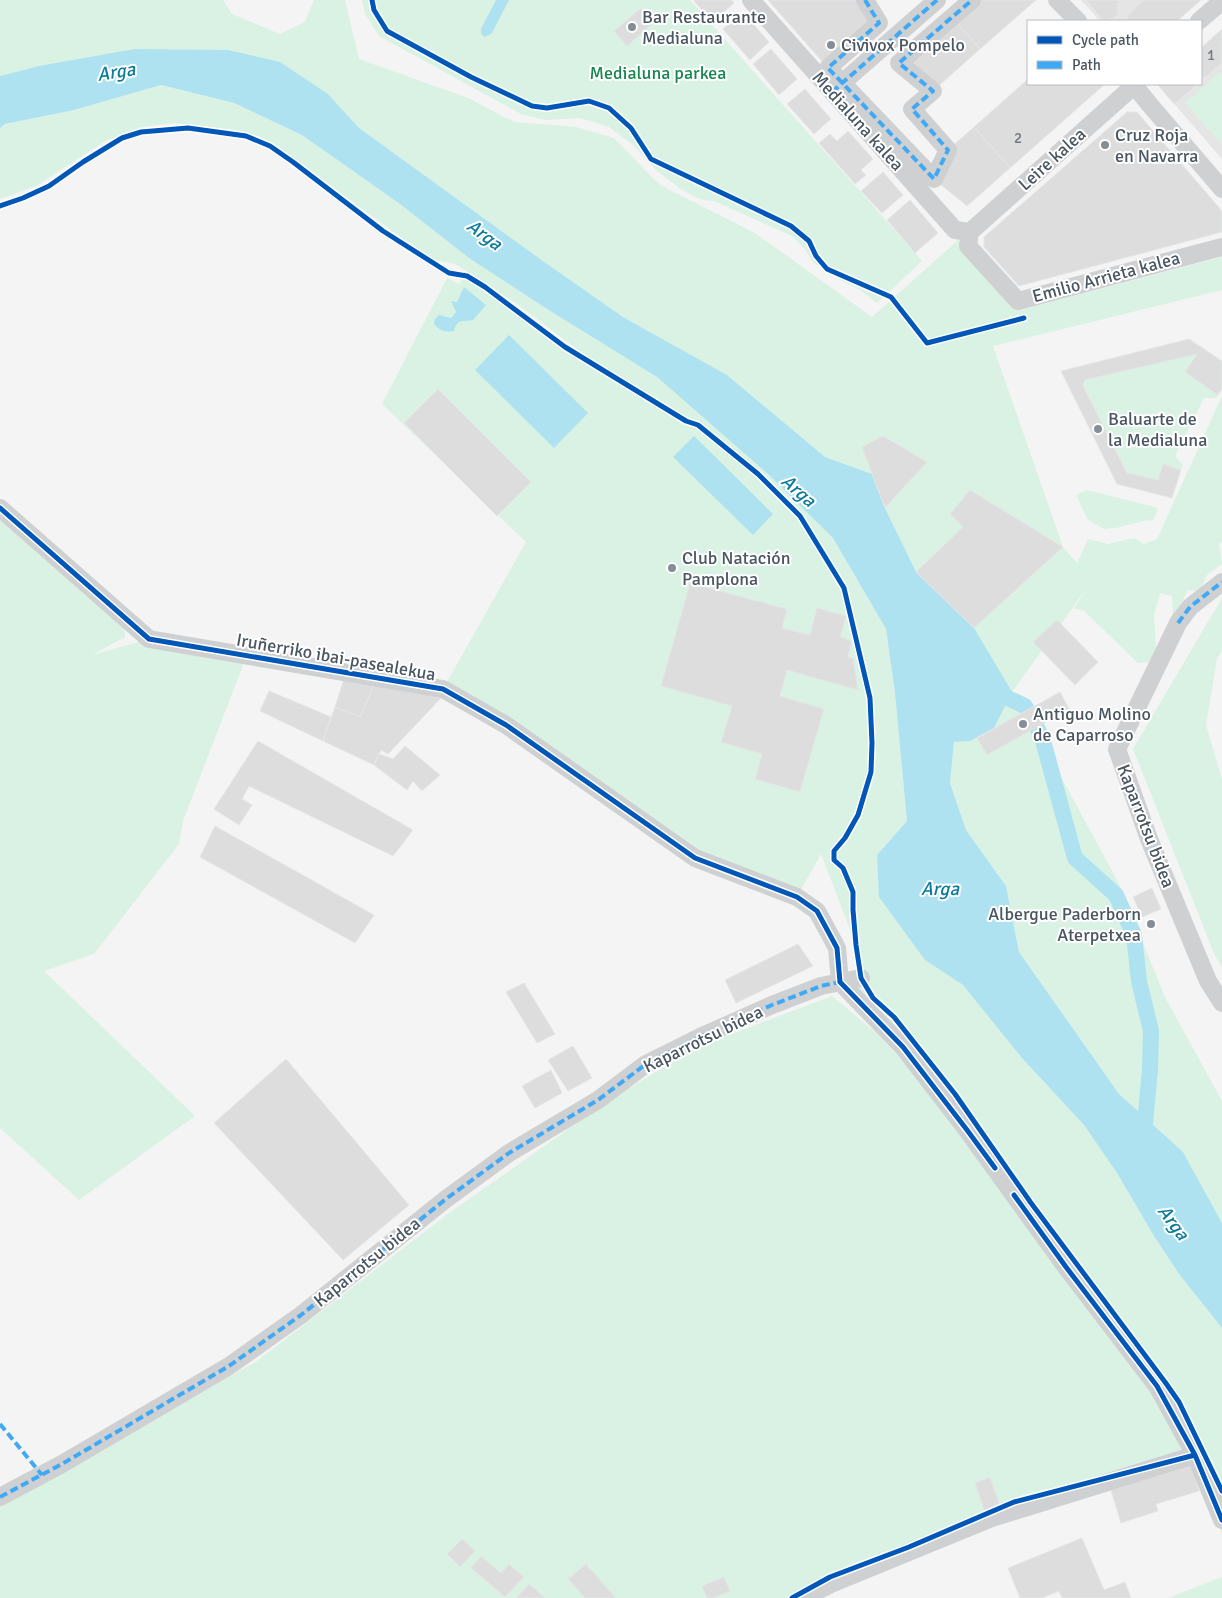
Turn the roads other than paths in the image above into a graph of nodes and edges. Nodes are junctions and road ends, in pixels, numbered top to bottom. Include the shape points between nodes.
1 (751, 0) edge
2 (865, 0) edge
3 (937, 0) edge
4 (972, 0) edge
5 (1057, 0) edge
6 (1222, 1) edge
7 (1077, 20) edge
8 (1200, 20) edge
9 (1132, 85) edge
10 (1134, 85) edge
11 (837, 88) junction
12 (1222, 189) edge
13 (970, 232) junction
14 (1222, 247) edge
15 (0, 508) edge
16 (1222, 582) edge
17 (861, 978) dead end
18 (840, 982) junction
19 (1222, 1003) edge
20 (1195, 1455) junction
21 (0, 1498) edge
22 (1222, 1520) edge
23 (802, 1598) edge

1 - 11 street, Medialuna kalea
2 - 11 street via 879,22 828,68
3 - 11 street
4 - 11 street via 899,63 933,90 912,109 948,150 934,179
5 - 7 street
6 - 8 street
9 - 13 street, Leire kalea
10 - 12 street
11 - 13 street, Medialuna kalea via 954,230
13 - 14 street, Emilio Arrieta kalea via 968,246 1018,301
15 - 18 street, Iruñerriko ibai-pasealekua via 149,639 443,689 506,725 694,858 797,897 817,911 837,948
16 - 19 street, Kaparrotsu bidea via 1190,607 1178,623 1117,749 1148,839 1208,981
17 - 18 street
18 - 20 street via 903,1047 967,1130 1157,1386
18 - 21 street, Kaparrotsu bidea via 772,1005 646,1064 598,1100 509,1153 301,1315 229,1366
20 - 22 street
20 - 23 street via 992,1518

